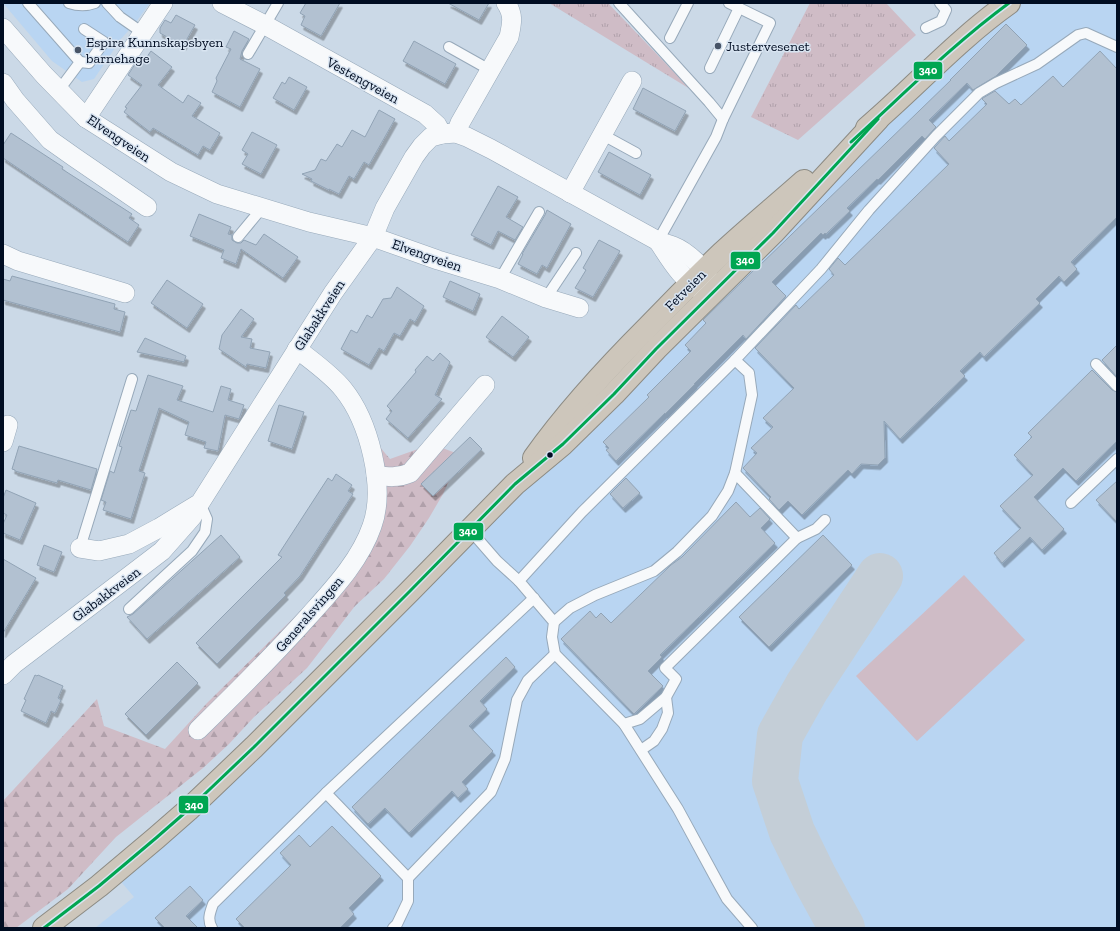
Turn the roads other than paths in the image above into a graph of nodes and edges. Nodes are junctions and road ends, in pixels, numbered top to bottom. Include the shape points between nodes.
1 (28, 3) edge
2 (69, 3) edge
3 (95, 3) edge
4 (107, 3) edge
5 (163, 3) edge
6 (222, 3) edge
7 (278, 3) edge
8 (506, 3) edge
9 (619, 3) edge
10 (688, 3) edge
11 (940, 3) edge
12 (1008, 3) edge
13 (734, 5) edge
14 (265, 25) junction
15 (3, 28) edge
16 (926, 28) dead end
17 (84, 29) dead end
18 (143, 32) junction
19 (670, 38) dead end
20 (449, 46) dead end
21 (1117, 47) edge
22 (248, 54) dead end
23 (80, 62) junction
24 (710, 68) dead end
25 (490, 70) junction
26 (632, 81) dead end
27 (3, 83) edge
28 (59, 90) junction
29 (86, 118) junction
30 (878, 119) junction
31 (723, 120) junction
32 (449, 134) junction
33 (602, 135) junction
34 (636, 153) dead end
35 (570, 193) junction
36 (147, 207) dead end
37 (262, 208) junction
38 (539, 212) dead end
39 (238, 237) dead end
40 (373, 237) junction
41 (658, 242) junction
42 (576, 253) dead end
43 (3, 254) edge
44 (697, 277) junction
45 (500, 279) junction
46 (125, 293) dead end
47 (711, 294) junction
48 (546, 298) junction
49 (579, 308) dead end
50 (297, 349) junction
51 (735, 360) junction
52 (1096, 364) dead end
53 (132, 378) dead end
54 (485, 385) dead end
55 (1117, 386) edge
56 (1117, 459) edge
57 (735, 473) junction
58 (376, 475) junction
59 (515, 484) junction
60 (200, 503) junction
61 (1071, 503) dead end
62 (825, 520) dead end
63 (470, 530) junction
64 (797, 538) junction
65 (80, 548) joint
66 (519, 581) junction
67 (534, 598) junction
68 (129, 609) dead end
69 (554, 622) junction
70 (555, 654) junction
71 (3, 675) edge
72 (666, 697) junction
73 (624, 724) junction
74 (198, 730) dead end
75 (641, 750) junction
76 (326, 793) junction
77 (408, 878) junction
78 (44, 928) edge
79 (212, 928) edge
80 (393, 928) edge
81 (752, 928) edge

1 - 23 lane
2 - 3 lane via 76,6
4 - 18 lane via 120,17
5 - 18 street
6 - 14 street, Vestengveien
7 - 14 lane
8 - 25 street via 510,9 512,22 509,36
9 - 31 lane
10 - 19 lane
11 - 16 lane via 946,10 941,22
12 - 30 highway, Fetveien via 966,36
13 - 24 lane
13 - 31 lane via 770,23
14 - 22 lane
14 - 32 street, Vestengveien via 425,114
15 - 28 street, Elvengveien
17 - 23 lane via 104,42 89,63
18 - 29 street
20 - 25 lane
21 - 51 lane via 1086,33 1078,35 1037,64 979,93 936,136 869,210 821,269
23 - 28 lane
25 - 32 street via 460,123
26 - 33 street
27 - 36 street via 50,140
28 - 29 street, Elvengveien
29 - 37 street, Elvengveien via 171,172 217,194
30 - 44 highway, Fetveien via 758,221
30 - 47 highway, Fetveien via 773,232
31 - 41 lane via 716,138
32 - 35 street, Vestengveien via 467,137
32 - 40 street, Glabakkveien via 431,138 422,146 385,208
33 - 34 lane
33 - 35 street
35 - 41 street, Vestengveien
37 - 39 lane
37 - 40 street, Elvengveien
38 - 45 lane
40 - 45 street, Elvengveien
40 - 50 street, Glabakkveien via 332,293
41 - 44 street, Vestengveien via 682,250 691,257
42 - 48 lane
43 - 46 street via 18,261
44 - 47 street, Vestengveien via 709,281
44 - 59 highway, Fetveien via 593,385 552,432
45 - 48 street, Elvengveien
47 - 59 highway, Fetveien via 563,444
48 - 49 street, Elvengveien
50 - 58 street, Generalsvingen via 331,376 353,402 369,441
50 - 60 street, Glabakkveien
51 - 57 lane via 749,374 752,395
51 - 66 lane via 582,512
52 - 55 lane
53 - 65 lane, Glabakkveien
54 - 58 street via 410,473 392,477
56 - 61 lane
57 - 64 lane
57 - 69 lane via 728,491 712,516 677,552 654,571 589,598 570,608
58 - 74 street, Generalsvingen via 377,499 372,526 344,576 247,683
59 - 63 highway, Fetveien
60 - 65 street, Glabakkveien via 129,544 99,552
60 - 68 lane, Glabakkveien via 207,519 205,532 192,552
60 - 71 street, Glabakkveien via 192,517 162,551
62 - 64 lane via 816,529
63 - 66 lane via 497,561
63 - 78 highway, Fetveien via 301,701 204,794 111,876
64 - 72 lane via 665,668 676,679
66 - 67 lane
67 - 69 lane
67 - 76 lane
69 - 70 lane via 552,637
70 - 73 lane
70 - 77 lane via 528,680 517,700 505,758 491,792
72 - 73 lane via 640,719
72 - 75 lane via 668,713 662,729 654,741
73 - 75 lane
75 - 81 lane via 678,809 727,899
76 - 77 lane
76 - 79 lane via 213,904 209,915
77 - 80 lane via 408,901

